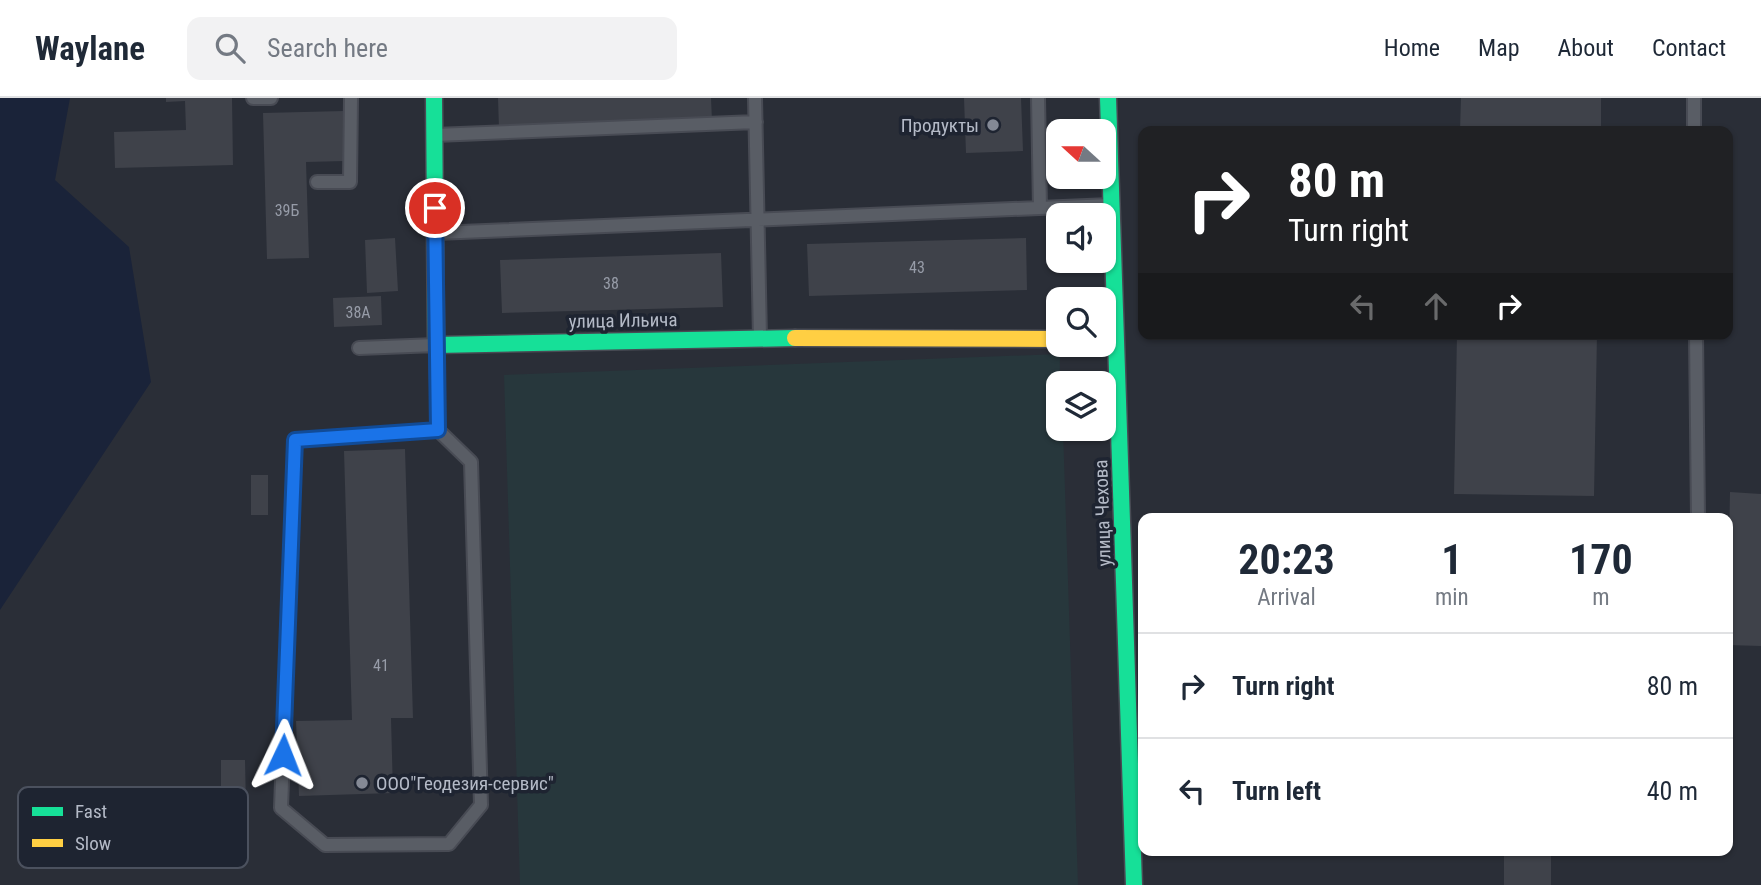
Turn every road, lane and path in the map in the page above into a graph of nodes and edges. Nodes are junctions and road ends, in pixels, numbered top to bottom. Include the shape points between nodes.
1 (253, 98) edge
2 (271, 98) edge
3 (351, 98) edge
4 (433, 98) edge
5 (755, 98) edge
6 (1038, 98) edge
7 (1108, 98) edge
8 (1694, 98) edge
9 (756, 122) junction
10 (1694, 126) edge
11 (435, 135) junction
12 (317, 181) dead end
13 (1112, 203) edge
14 (1040, 208) junction
15 (1046, 208) edge
16 (759, 219) junction
17 (435, 233) junction
18 (1114, 273) edge
19 (760, 338) junction
20 (1046, 339) edge
21 (1696, 340) edge
22 (436, 345) junction
23 (359, 348) dead end
24 (438, 430) junction
25 (1698, 513) edge
26 (1134, 885) edge

1 - 2 lane
3 - 12 lane via 350,182
4 - 11 street
5 - 9 lane
6 - 14 lane
7 - 13 street, улица Чехова
8 - 10 lane
9 - 11 lane
9 - 16 lane
11 - 17 street
14 - 15 lane
14 - 16 lane
16 - 17 lane
16 - 19 lane
17 - 22 street
18 - 26 street, улица Чехова
19 - 20 street, улица Ильича
19 - 22 street, улица Ильича
21 - 25 lane
22 - 23 lane
22 - 24 lane
24 - 24 lane via 471,462 481,805 449,844 325,845 281,808 295,440

